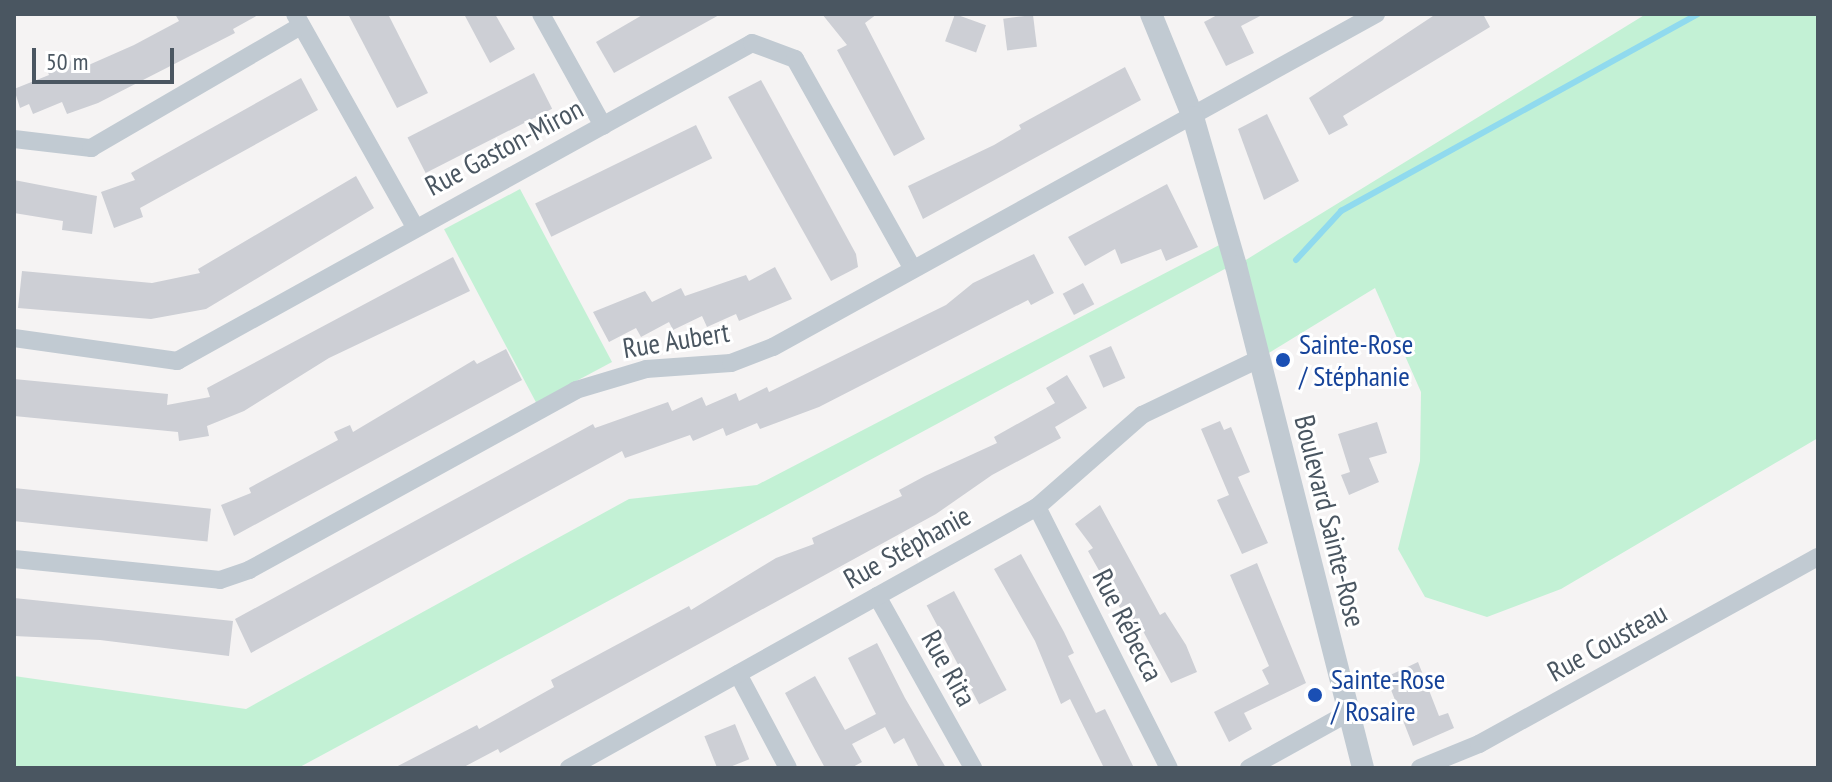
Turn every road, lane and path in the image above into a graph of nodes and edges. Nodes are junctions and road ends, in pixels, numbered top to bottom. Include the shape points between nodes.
1 (541, 14) edge
2 (1151, 14) edge
3 (1376, 14) edge
4 (298, 20) edge
5 (1193, 117) junction
6 (603, 126) junction
7 (14, 139) edge
8 (415, 227) junction
9 (913, 269) junction
10 (14, 338) edge
11 (1259, 359) junction
12 (1037, 507) junction
13 (1818, 557) edge
14 (14, 559) edge
15 (877, 596) junction
16 (738, 674) junction
17 (1348, 713) junction
18 (569, 768) edge
19 (788, 768) edge
20 (973, 768) edge
21 (1169, 768) edge
22 (1249, 768) edge
23 (1363, 768) edge
24 (1420, 768) edge

1 - 6 street
2 - 5 street, Boulevard Sainte-Rose
3 - 5 street, Rue Aubert
4 - 7 street via 91,148
4 - 8 street
5 - 9 street, Rue Aubert
5 - 11 street, Boulevard Sainte-Rose
6 - 8 street, Rue Gaston-Miron
6 - 9 street, Rue Gaston-Miron via 752,43 795,59
8 - 10 street, Rue Gaston-Miron via 177,361
9 - 14 street, Rue Aubert via 773,347 731,363 646,369 576,390 249,570 220,580
11 - 12 street, Rue Stéphanie via 1142,415
11 - 17 street, Boulevard Sainte-Rose
12 - 15 street, Rue Stéphanie
12 - 21 street, Rue Rébecca
13 - 24 street, Rue Cousteau via 1479,744
15 - 16 street, Rue Stéphanie
15 - 20 street, Rue Rita
16 - 18 street, Rue Stéphanie
16 - 19 street
17 - 22 street
17 - 23 street, Boulevard Sainte-Rose

